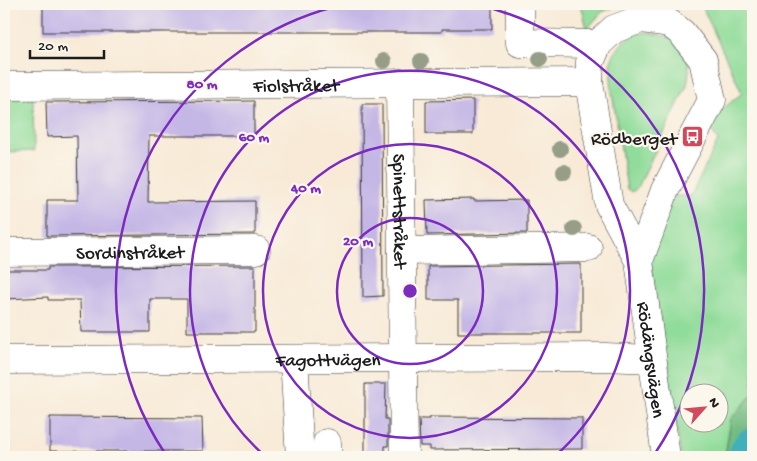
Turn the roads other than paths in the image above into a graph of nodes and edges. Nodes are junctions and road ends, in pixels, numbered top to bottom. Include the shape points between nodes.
1 (520, 4) edge
2 (598, 44) junction
3 (589, 82) junction
4 (400, 83) junction
5 (4, 86) edge
6 (588, 248) dead end
7 (256, 250) dead end
8 (4, 252) edge
9 (402, 252) junction
10 (639, 261) junction
11 (294, 358) junction
12 (403, 359) junction
13 (652, 359) junction
14 (4, 360) edge
15 (300, 457) edge
16 (404, 457) edge
17 (666, 457) edge

1 - 2 street via 520,43
2 - 3 street, Rödängsvägen via 590,62
2 - 10 street, Rödängsvägen via 614,29 641,18 669,23 682,33 703,60 712,100 665,190
3 - 4 street, Fiolstråket
3 - 10 street, Rödängsvägen via 609,205
4 - 5 street, Fiolstråket
4 - 9 street, Spinettstråket
6 - 9 street
7 - 8 street, Sordinstråket
9 - 12 street, Spinettstråket
10 - 13 street, Rödängsvägen
11 - 12 street, Fagottvägen
11 - 14 street, Fagottvägen
11 - 15 street
12 - 13 street, Fagottvägen
12 - 16 street, Spinettstråket
13 - 17 street, Rödängsvägen

